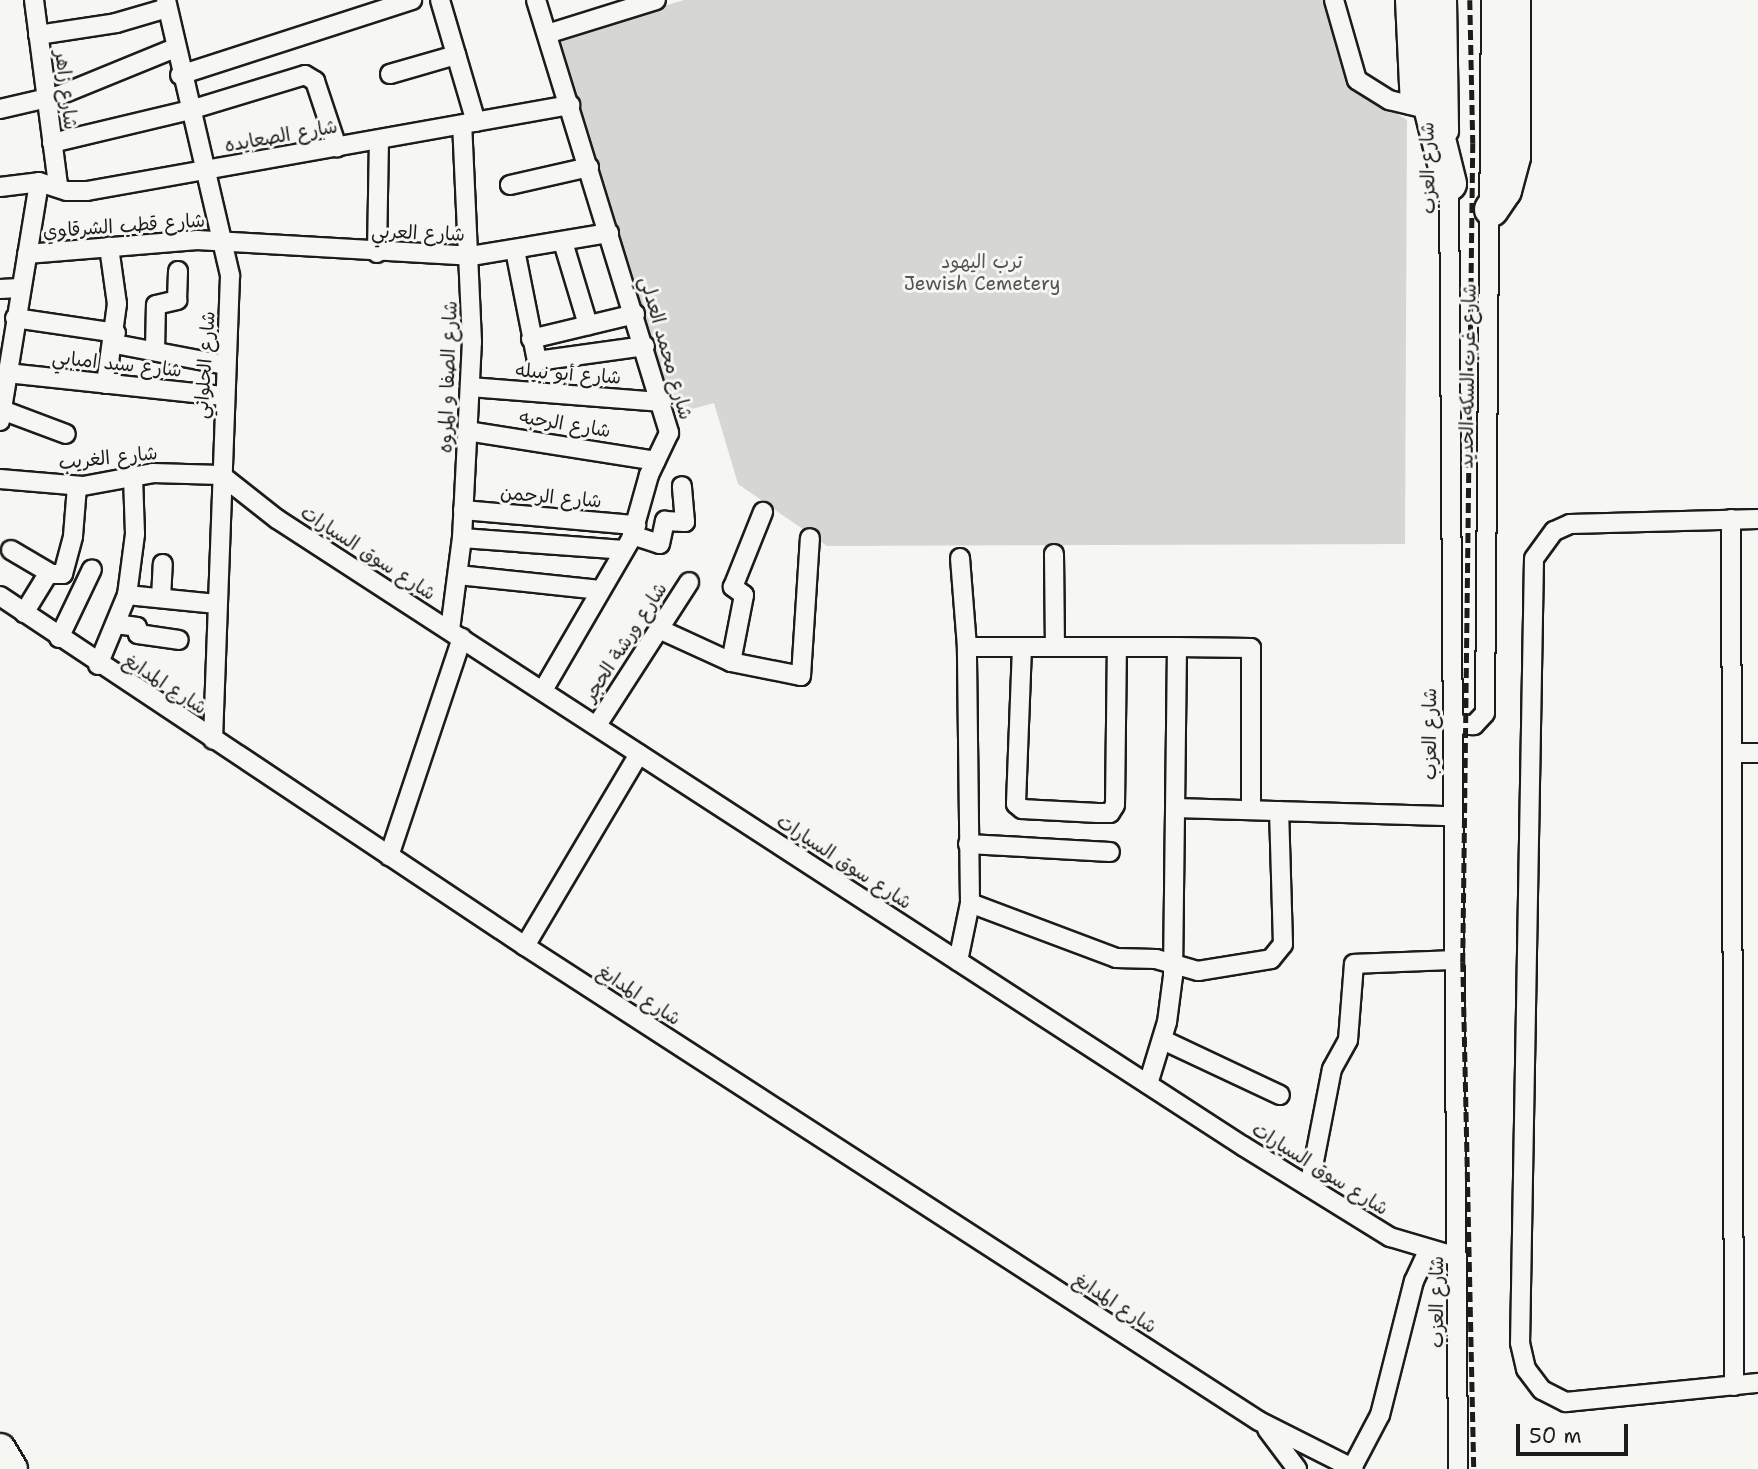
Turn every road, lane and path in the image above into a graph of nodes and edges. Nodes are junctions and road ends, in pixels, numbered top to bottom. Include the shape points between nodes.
1 (34, 0) edge
2 (412, 0) edge
3 (440, 0) edge
4 (536, 0) edge
5 (656, 0) edge
6 (1334, 0) edge
7 (1405, 0) edge
8 (1422, 0) edge
9 (1447, 0) edge
10 (1491, 0) edge
11 (1513, 0) edge
12 (166, 4) edge
13 (547, 34) junction
14 (38, 35) junction
15 (175, 48) junction
16 (456, 55) junction
17 (390, 74) dead end
18 (180, 75) junction
19 (46, 99) junction
20 (569, 105) junction
21 (0, 109) edge
22 (190, 110) junction
23 (1429, 110) junction
24 (469, 124) junction
25 (379, 140) junction
26 (52, 143) junction
27 (337, 147) junction
28 (589, 167) junction
29 (208, 170) junction
30 (39, 182) junction
31 (1449, 183) joint
32 (510, 185) dead end
33 (58, 186) junction
34 (0, 187) edge
35 (1491, 209) junction
36 (610, 233) junction
37 (224, 241) junction
38 (563, 242) junction
39 (109, 247) junction
40 (515, 250) junction
41 (377, 253) junction
42 (27, 254) junction
43 (471, 256) junction
44 (178, 271) dead end
45 (20, 288) junction
46 (0, 289) edge
47 (635, 314) junction
48 (15, 317) junction
49 (588, 325) junction
50 (115, 338) junction
51 (531, 339) junction
52 (645, 346) junction
53 (155, 351) junction
54 (225, 365) junction
55 (7, 373) junction
56 (106, 384) junction
57 (470, 387) junction
58 (223, 396) junction
59 (662, 402) junction
60 (1, 416) edge
61 (467, 430) junction
62 (66, 434) dead end
63 (656, 461) junction
64 (222, 475) junction
65 (133, 477) junction
66 (0, 478) edge
67 (77, 486) junction
68 (682, 486) dead end
69 (463, 510) junction
70 (763, 512) dead end
71 (1731, 519) junction
72 (1758, 519) edge
73 (631, 537) junction
74 (462, 538) junction
75 (810, 538) dead end
76 (11, 550) dead end
77 (1054, 554) dead end
78 (960, 558) dead end
79 (163, 564) dead end
80 (92, 569) dead end
81 (50, 573) junction
82 (458, 575) junction
83 (689, 582) dead end
84 (600, 590) junction
85 (127, 595) junction
86 (0, 596) edge
87 (161, 598) junction
88 (217, 604) junction
89 (24, 613) junction
90 (116, 624) junction
91 (659, 629) junction
92 (456, 634) junction
93 (59, 638) junction
94 (179, 640) dead end
95 (1022, 646) junction
96 (967, 647) junction
97 (1055, 647) junction
98 (1117, 647) junction
99 (1177, 647) junction
100 (730, 662) junction
101 (98, 665) junction
102 (543, 690) junction
103 (1452, 724) junction
104 (597, 725) junction
105 (213, 740) junction
106 (1758, 752) edge
107 (1732, 753) junction
108 (639, 754) junction
109 (1176, 808) junction
110 (1251, 810) junction
111 (1279, 811) junction
112 (1451, 816) junction
113 (968, 844) junction
114 (1110, 852) dead end
115 (388, 856) junction
116 (970, 903) junction
117 (525, 946) junction
118 (1454, 960) junction
119 (958, 961) junction
120 (1173, 963) junction
121 (1163, 1040) junction
122 (1148, 1084) junction
123 (1280, 1095) dead end
124 (1309, 1187) junction
125 (1429, 1249) junction
126 (1457, 1257) junction
127 (1758, 1383) edge
128 (1734, 1386) junction
129 (1259, 1421) junction
130 (1353, 1468) edge
131 (1297, 1469) edge
132 (1458, 1469) edge

1 - 14 street, شارع زاهر
2 - 18 street
3 - 16 street, شارع الصفا و المروه
4 - 13 street, شارع محمد العدلي
5 - 13 street
6 - 23 street via 1357,80 1369,90
7 - 23 street
8 - 23 highway
9 - 23 street, شارع العزب
10 - 35 street, شارع غرب السكه الحديد
11 - 35 highway via 1513,156 1504,190
12 - 14 street via 103,26
12 - 15 street, شارع الحلواني
13 - 20 street, شارع محمد العدلي
14 - 19 street, شارع زاهر
15 - 18 street, شارع الحلواني
15 - 19 street
16 - 17 street
16 - 24 street, شارع الصفا و المروه
18 - 22 street, شارع الحلواني
19 - 21 street
19 - 26 street, شارع زاهر
20 - 24 street, شارع الصعايده
20 - 28 street, شارع محمد العدلي
22 - 26 street
22 - 27 street via 308,75 315,81
22 - 29 street, شارع الحلواني
23 - 31 highway
24 - 25 street, شارع الصعايده
24 - 43 street, شارع الصفا و المروه
25 - 27 street, شارع الصعايده
25 - 41 street
26 - 33 street, شارع زاهر
27 - 29 street, شارع الصعايده
28 - 32 street
28 - 36 street, شارع محمد العدلي
29 - 33 street, شارع الصعايده via 87,191
29 - 37 street, شارع الحلواني
30 - 33 street, شارع الصعايده
30 - 34 street, شارع الصعايده
30 - 42 street
31 - 103 street, شارع العزب
35 - 103 street, شارع غرب السكه الحديد via 1485,713 1474,725
36 - 38 street, شارع العربي
36 - 47 street, شارع محمد العدلي
37 - 39 street, شارع قطب الشرقاوي
37 - 41 street, شارع العربي
37 - 54 street, شارع الحلواني via 231,300
38 - 40 street, شارع العربي
38 - 49 street
39 - 42 street, شارع قطب الشرقاوي
39 - 50 street
40 - 43 street, شارع العربي
40 - 51 street
41 - 43 street, شارع العربي
42 - 45 street
43 - 57 street, شارع الصفا و المروه
44 - 53 street via 177,300 156,304
45 - 46 street
45 - 48 street
47 - 49 street
47 - 52 street, شارع محمد العدلي
48 - 50 street
48 - 55 street
49 - 51 street
50 - 53 street
50 - 56 street
51 - 52 street via 535,358 545,362
52 - 59 street, شارع محمد العدلي
53 - 54 street
54 - 58 street, شارع الحلواني
55 - 56 street, شارع سيد امبابي
55 - 60 street
56 - 58 street, شارع سيد امبابي
57 - 59 street, شارع أبو نبيله
57 - 61 street, شارع الصفا و المروه
58 - 64 street, شارع الحلواني
59 - 63 street, شارع محمد العدلي via 669,433
60 - 62 street
61 - 63 street, شارع الرحبه
61 - 69 street, شارع الصفا و المروه
63 - 73 street, شارع محمد العدلي
64 - 65 street, شارع الغريب via 194,472
64 - 88 street, شارع الحلواني
64 - 92 street, شارع سوق السيارات via 277,519
65 - 67 street, شارع الغريب
65 - 85 street via 135,534
66 - 67 street, شارع الغريب
67 - 81 street via 69,555 62,576
68 - 73 street via 685,522 665,521 660,544
69 - 73 street, شارع الرحمن
69 - 74 street, شارع الصفا و المروه
70 - 100 street via 733,587 744,595
71 - 72 street
71 - 107 street
71 - 128 street via 1570,524 1554,531 1534,559 1520,1343 1526,1369 1542,1390 1566,1402
73 - 74 street
73 - 84 street, شارع محمد العدلي
74 - 82 street, شارع الصفا و المروه
75 - 100 street via 802,675 758,671
76 - 81 street
77 - 97 street
78 - 96 street
79 - 87 street
80 - 93 street
81 - 89 street
82 - 84 street
82 - 92 street, شارع الصفا و المروه
83 - 91 street, شارع ورشة الحجر
84 - 102 street, شارع محمد العدلي
85 - 87 street
85 - 90 street
86 - 89 street, شارع المدابغ
87 - 88 street
88 - 105 street, شارع الحلواني
89 - 93 street, شارع المدابغ
90 - 94 street via 137,627 138,634
90 - 101 street
91 - 100 street
91 - 104 street, شارع ورشة الحجر
92 - 102 street, شارع سوق السيارات
92 - 115 street, شارع الصفا و المروه
93 - 101 street, شارع المدابغ
95 - 96 street
95 - 97 street
95 - 98 street via 1016,804 1022,809 1098,813 1110,813 1115,805
96 - 113 street
97 - 98 street
98 - 99 street
99 - 109 street
99 - 110 street via 1251,648
101 - 105 street, شارع المدابغ
102 - 104 street, شارع سوق السيارات
103 - 112 street, شارع العزب
104 - 108 street, شارع سوق السيارات
105 - 115 street, شارع المدابغ
106 - 107 street
107 - 128 street
108 - 117 street
108 - 119 street, شارع سوق السيارات
109 - 110 street
109 - 120 street
110 - 111 street
111 - 112 street
111 - 120 street via 1283,944 1279,953 1271,959 1217,971 1185,969
112 - 118 street, شارع العزب
113 - 114 street
113 - 116 street
115 - 117 street, شارع المدابغ
116 - 119 street
116 - 120 street via 1098,954
117 - 129 street, شارع المدابغ
118 - 124 street via 1354,964 1348,1040 1332,1069
118 - 126 street, شارع العزب
119 - 122 street, شارع سوق السيارات
120 - 121 street
121 - 122 street
121 - 123 street
122 - 124 street, شارع سوق السيارات
124 - 125 street, شارع سوق السيارات via 1390,1237
125 - 126 street, شارع سوق السيارات
125 - 130 street via 1414,1281 1380,1415
126 - 132 street, شارع العزب
127 - 128 street
129 - 130 street, شارع المدابغ
129 - 131 street, شارع المدابغ

